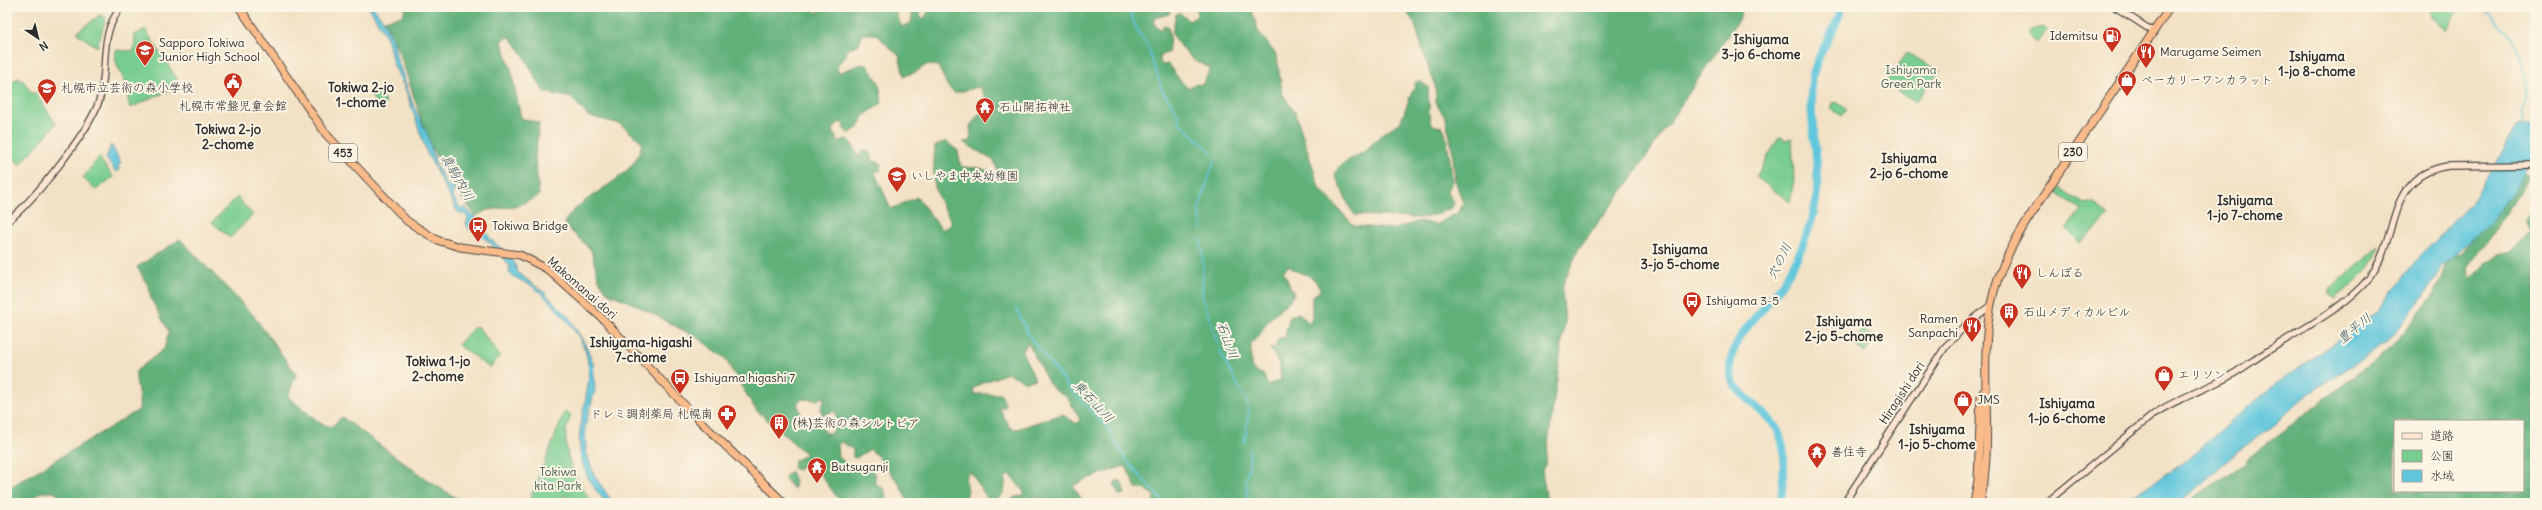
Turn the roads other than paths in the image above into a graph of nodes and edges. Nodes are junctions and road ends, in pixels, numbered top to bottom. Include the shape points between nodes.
1 (121, 7) edge
2 (239, 7) edge
3 (2115, 7) edge
4 (2170, 7) edge
5 (2154, 32) junction
6 (2535, 165) edge
7 (7, 222) edge
8 (1990, 305) junction
9 (1986, 390) junction
10 (784, 503) edge
11 (1844, 503) edge
12 (1974, 503) edge
13 (1980, 503) edge
14 (2046, 503) edge

1 - 7 street via 110,25 106,39 101,94 92,118 37,192
2 - 10 highway, Makomanai dori / 453 via 326,134 408,221 437,240 460,247 514,253 547,269 615,331 688,409
3 - 5 street
4 - 5 highway, 230
5 - 8 highway, 230 via 2026,223 1999,272
6 - 14 street via 2461,165 2438,168 2408,187 2397,205 2388,243 2378,265 2359,289 2221,381 2171,403 2154,414
8 - 9 highway, 230
8 - 11 street, Hiragishi dori via 1946,346
9 - 12 highway, 230 via 1981,395 1978,480
9 - 13 highway, 230 via 1986,448

